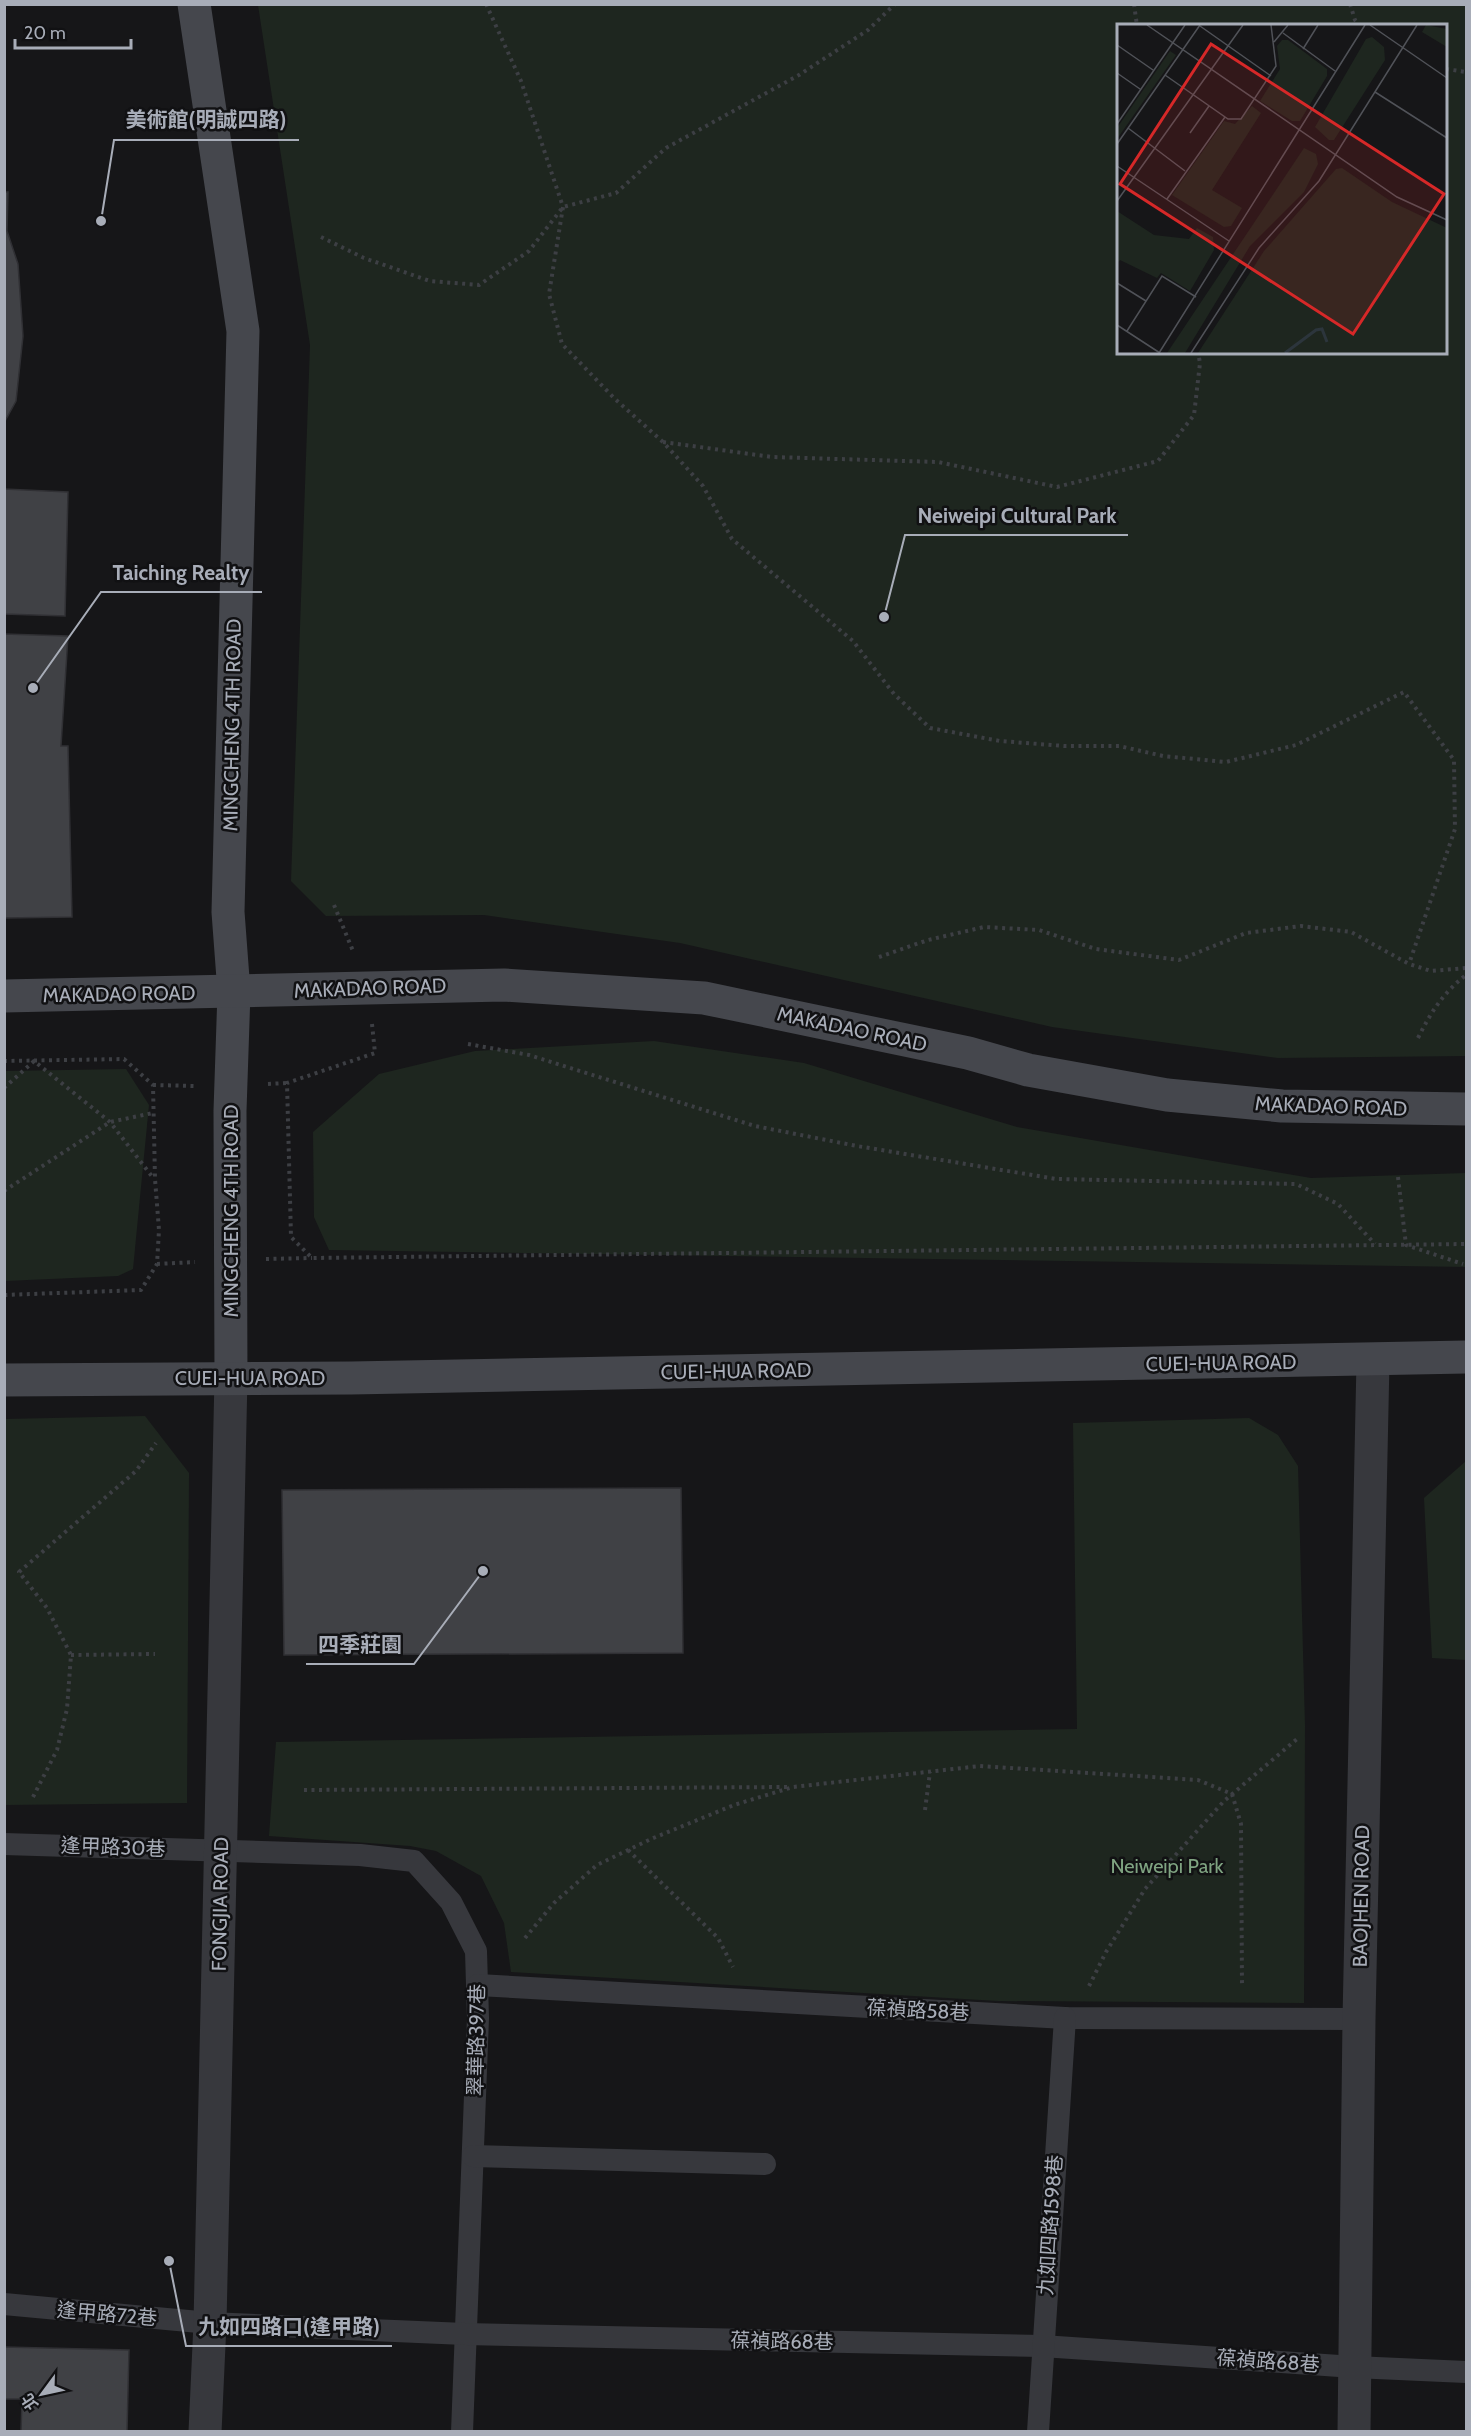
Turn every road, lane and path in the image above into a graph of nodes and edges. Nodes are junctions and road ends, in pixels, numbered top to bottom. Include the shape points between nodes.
1 (194, 4) edge
2 (486, 4) edge
3 (895, 4) edge
4 (1134, 4) edge
5 (1350, 4) edge
6 (1137, 24) edge
7 (1359, 24) edge
8 (1447, 69) edge
9 (1467, 72) edge
10 (563, 207) junction
11 (321, 237) dead end
12 (1198, 354) edge
13 (663, 442) junction
14 (879, 957) dead end
15 (1409, 964) junction
16 (1467, 968) edge
17 (1467, 975) edge
18 (234, 992) junction
19 (4, 996) edge
20 (1418, 1038) dead end
21 (468, 1044) dead end
22 (375, 1053) dead end
23 (34, 1060) junction
24 (4, 1061) edge
25 (4, 1088) edge
26 (1467, 1109) edge
27 (153, 1113) junction
28 (110, 1122) junction
29 (1398, 1177) dead end
30 (154, 1179) junction
31 (4, 1191) edge
32 (1467, 1244) edge
33 (1376, 1245) junction
34 (1406, 1245) junction
35 (1463, 1264) dead end
36 (4, 1295) edge
37 (1467, 1357) edge
38 (1373, 1360) junction
39 (231, 1377) junction
40 (4, 1380) edge
41 (156, 1443) dead end
42 (154, 1654) dead end
43 (71, 1655) junction
44 (1297, 1739) dead end
45 (930, 1772) junction
46 (793, 1787) junction
47 (304, 1790) dead end
48 (1232, 1794) junction
49 (33, 1797) dead end
50 (925, 1810) dead end
51 (4, 1844) edge
52 (221, 1850) junction
53 (628, 1850) junction
54 (525, 1938) dead end
55 (735, 1972) dead end
56 (478, 1985) junction
57 (1242, 1987) dead end
58 (1069, 2018) junction
59 (1359, 2019) junction
60 (472, 2156) junction
61 (765, 2164) dead end
62 (4, 2304) edge
63 (210, 2323) junction
64 (465, 2334) junction
65 (1042, 2346) junction
66 (1354, 2367) junction
67 (1467, 2372) edge
68 (205, 2432) edge
69 (462, 2432) edge
70 (1038, 2432) edge
71 (1354, 2432) edge

1 - 18 street, MINGCHENG 4TH ROAD via 243,331 228,912
2 - 10 path via 521,81
3 - 10 path via 868,30 799,75 666,148 616,193
4 - 6 path
5 - 7 path
8 - 9 path
10 - 11 path via 530,251 479,285 430,281 364,258
10 - 13 path via 549,294 562,344
12 - 13 path via 1194,416 1158,461 1057,487 938,462 772,457
13 - 15 path via 703,486 732,539 853,641 894,694 930,728 1000,741 1119,746 1163,756 1226,762 1296,745 1404,692 1454,760 1455,829
14 - 15 path via 984,927 1039,930 1096,949 1179,960 1246,933 1301,926 1350,932
15 - 16 path via 1431,971
17 - 20 path via 1446,991
18 - 19 street, MAKADAO ROAD
18 - 26 street, MAKADAO ROAD via 504,985 704,998 969,1053 1028,1070 1167,1095 1282,1106
18 - 39 street, MINGCHENG 4TH ROAD via 230,1111
21 - 33 path via 529,1055 755,1126 857,1146 1056,1179 1296,1184 1338,1204
22 - 33 path via 288,1083 291,1237 312,1258
23 - 24 path
23 - 25 path
23 - 27 path via 124,1059 153,1085
23 - 28 path
27 - 28 path
27 - 30 path
28 - 30 path
28 - 31 path
29 - 34 path
30 - 36 path via 159,1230 157,1264 141,1290
32 - 34 path
33 - 34 path
34 - 35 path
37 - 38 street, CUEI-HUA ROAD
38 - 39 street, CUEI-HUA ROAD
38 - 59 street, BAOJHEN ROAD
39 - 40 street, CUEI-HUA ROAD
39 - 52 street, FONGJIA ROAD
41 - 43 path via 136,1471 20,1572 46,1608
42 - 43 path
43 - 49 path via 67,1709 57,1750
44 - 48 path
45 - 46 path
45 - 48 path via 980,1766 1198,1779
45 - 50 path
46 - 47 path
46 - 53 path via 734,1805
48 - 57 path via 1241,1824
48 - 58 path via 1145,1889
51 - 52 lane, 逢甲路30巷
52 - 56 lane, 翠華路397巷 via 414,1861 451,1902 476,1951
52 - 63 street, FONGJIA ROAD
53 - 54 path via 597,1865 554,1903
53 - 55 path via 718,1938
56 - 58 lane, 葆禎路58巷
56 - 60 lane, 翠華路397巷
58 - 59 lane, 葆禎路58巷
58 - 65 lane, 九如四路1598巷
59 - 66 street, BAOJHEN ROAD
60 - 61 lane
60 - 64 lane, 翠華路397巷
62 - 63 lane, 逢甲路72巷
63 - 64 lane, 葆禎路68巷
63 - 68 street, FONGJIA ROAD
64 - 65 lane, 葆禎路68巷
64 - 69 lane, 翠華路397巷
65 - 66 lane, 葆禎路68巷
65 - 70 lane, 九如四路1598巷
66 - 67 lane, 葆禎路68巷
66 - 71 street, BAOJHEN ROAD

